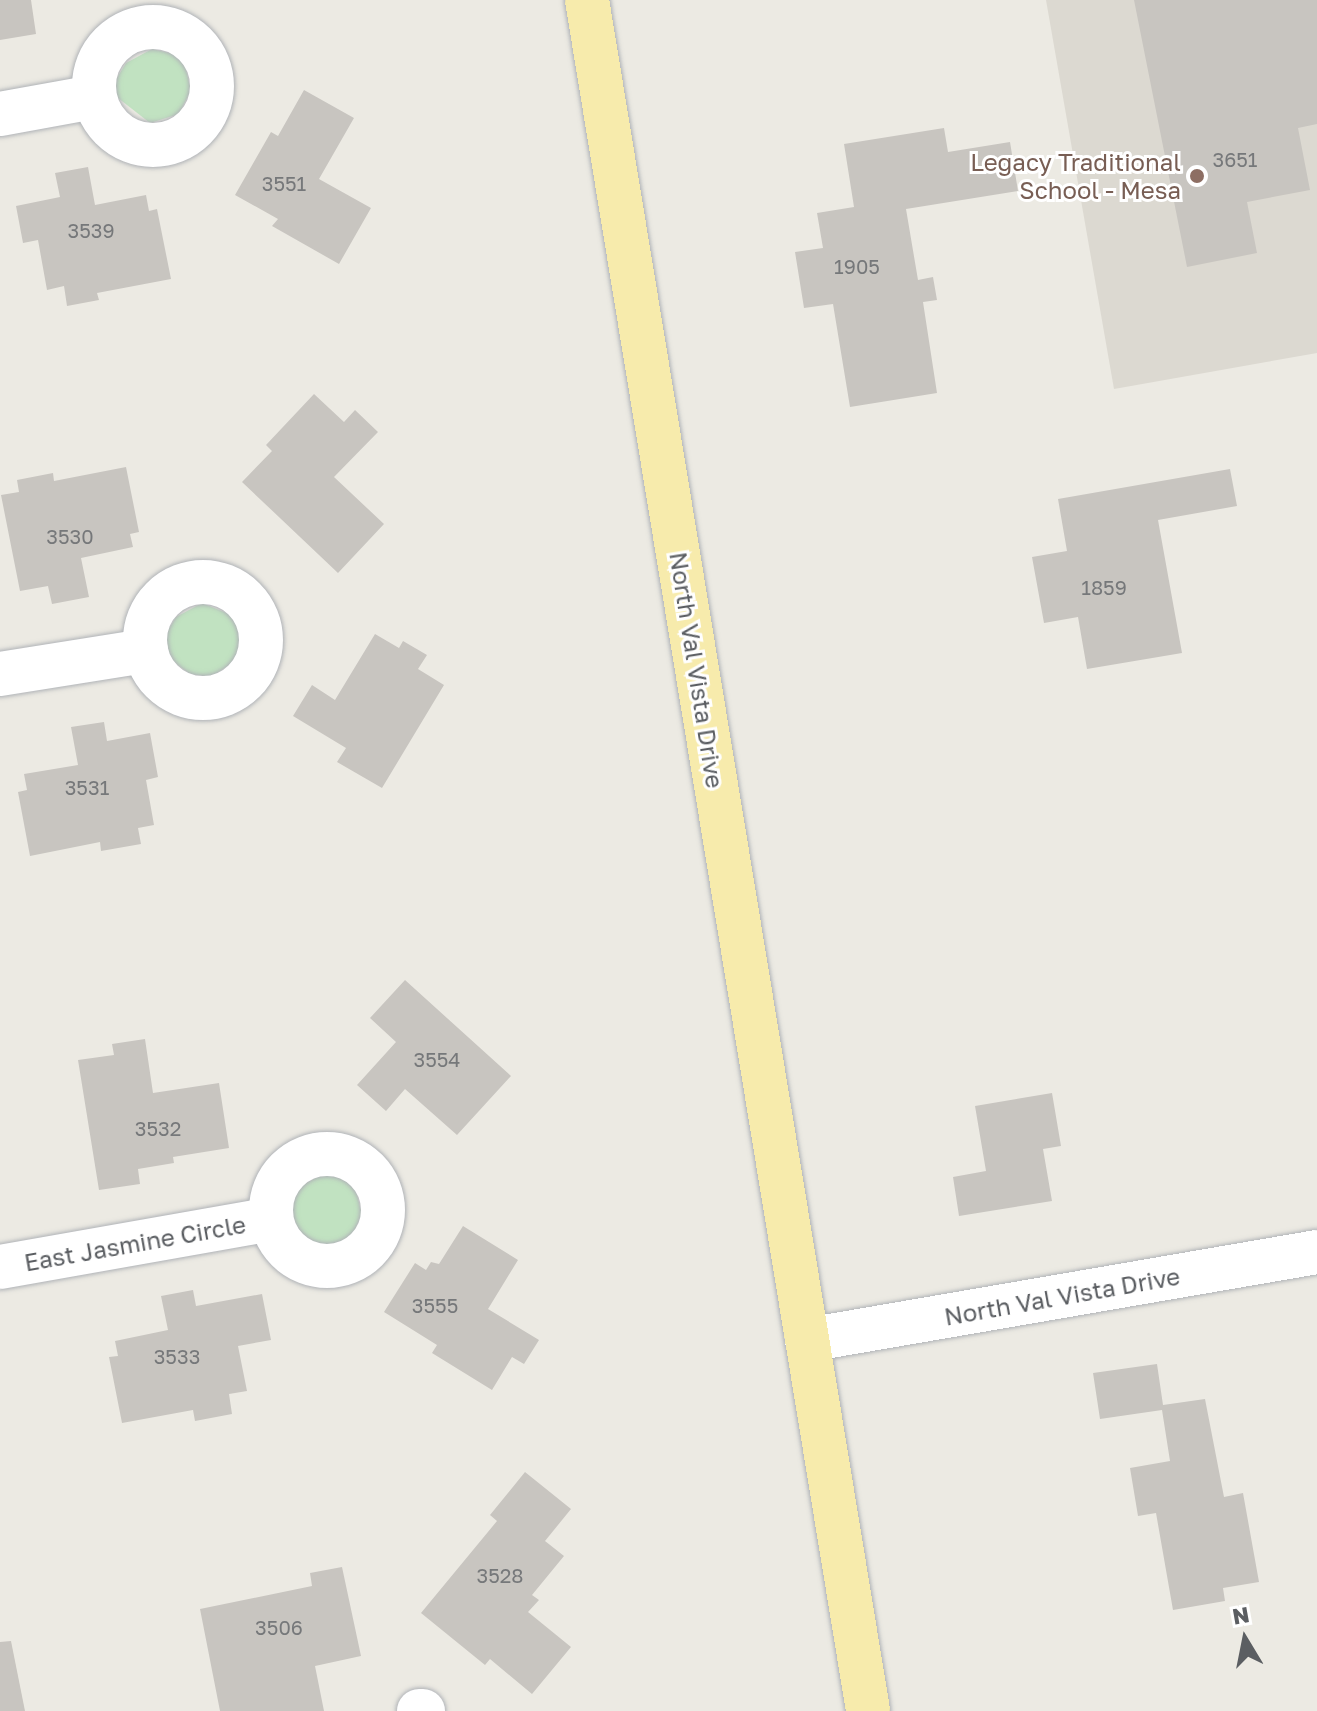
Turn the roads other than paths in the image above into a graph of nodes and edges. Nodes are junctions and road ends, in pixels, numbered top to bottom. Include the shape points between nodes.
1 (587, 0) edge
2 (94, 97) dead end
3 (0, 114) edge
4 (146, 651) dead end
5 (0, 674) edge
6 (271, 1219) dead end
7 (1317, 1252) edge
8 (0, 1267) edge
9 (807, 1340) junction
10 (868, 1711) edge

1 - 9 main road, North Val Vista Drive
2 - 3 street
4 - 5 street
6 - 8 street, East Jasmine Circle
7 - 9 street, North Val Vista Drive
9 - 10 main road, North Val Vista Drive

